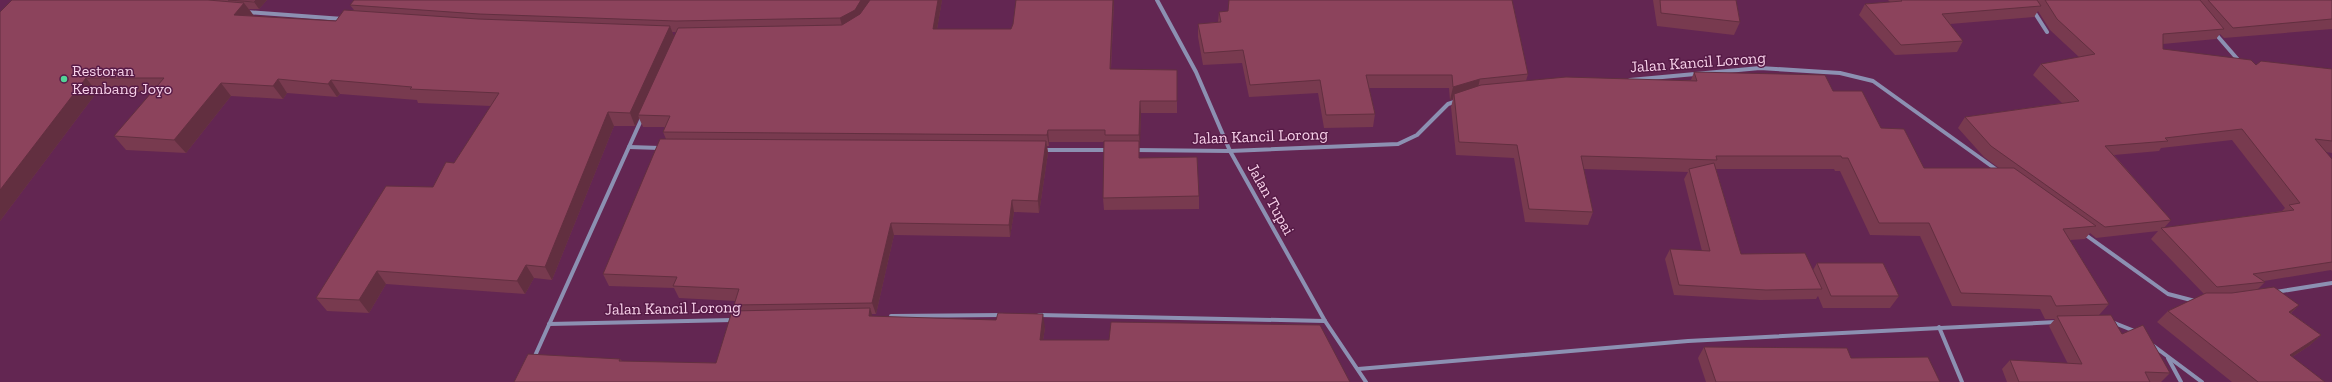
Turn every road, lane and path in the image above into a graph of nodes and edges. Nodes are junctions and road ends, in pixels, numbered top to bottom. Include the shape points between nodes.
1 (1157, 0) edge
2 (2031, 6) edge
3 (242, 12) edge
4 (349, 20) edge
5 (2212, 30) edge
6 (2047, 32) dead end
7 (2243, 66) edge
8 (1626, 80) edge
9 (1463, 100) edge
10 (645, 112) edge
11 (629, 147) junction
12 (668, 148) edge
13 (1040, 150) edge
14 (1112, 150) edge
15 (1128, 150) edge
16 (1230, 151) junction
17 (2002, 174) edge
18 (2078, 229) edge
19 (2332, 283) edge
20 (2273, 292) edge
21 (2198, 301) edge
22 (1010, 315) edge
23 (1033, 315) edge
24 (886, 316) edge
25 (737, 320) edge
26 (1325, 321) junction
27 (2106, 321) edge
28 (2062, 322) edge
29 (549, 324) junction
30 (1939, 327) junction
31 (2143, 337) edge
32 (2149, 342) edge
33 (2167, 357) junction
34 (533, 360) edge
35 (1358, 369) junction
36 (1366, 382) edge
37 (1962, 382) edge
38 (2181, 382) edge
39 (2202, 382) edge

1 - 16 street, Jalan Tupai via 1196,72
2 - 6 street
3 - 4 street
5 - 7 street
8 - 17 street, Jalan Kancil Lorong via 1760,68 1840,73 1873,81
9 - 16 street, Jalan Kancil Lorong via 1448,104 1417,135 1398,144
10 - 11 street
11 - 12 street
11 - 29 street
13 - 14 street
15 - 16 street, Jalan Kancil Lorong
16 - 26 street, Jalan Tupai
18 - 21 street via 2168,294
19 - 20 street
22 - 24 street
23 - 26 street
25 - 29 street, Jalan Kancil Lorong
26 - 35 street, Jalan Tupai
27 - 31 street via 2128,327
28 - 30 street
29 - 34 street
30 - 35 street via 1688,341
30 - 37 street
32 - 33 street
33 - 38 street
33 - 39 street
35 - 36 street, Jalan Tupai

